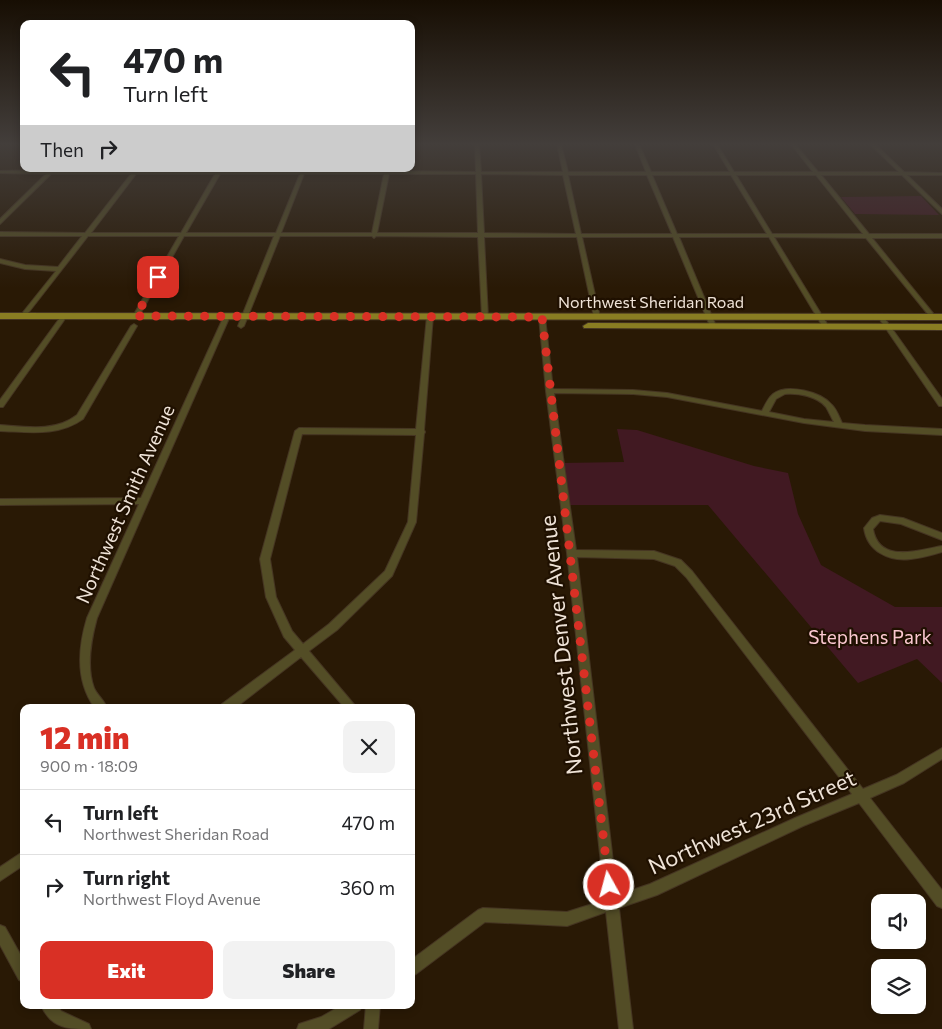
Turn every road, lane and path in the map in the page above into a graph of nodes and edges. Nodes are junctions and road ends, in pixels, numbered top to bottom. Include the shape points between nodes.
1 (29, 192) edge
2 (118, 192) edge
3 (207, 192) edge
4 (295, 192) edge
5 (383, 192) edge
6 (478, 192) edge
7 (569, 192) edge
8 (656, 192) edge
9 (744, 192) edge
10 (832, 192) edge
11 (921, 192) edge
12 (942, 212) edge
13 (0, 222) edge
14 (3, 234) edge
15 (84, 234) junction
16 (182, 235) junction
17 (278, 235) junction
18 (374, 236) junction
19 (480, 236) junction
20 (581, 236) junction
21 (675, 236) junction
22 (771, 236) junction
23 (868, 236) junction
24 (942, 236) edge
25 (0, 243) edge
26 (0, 260) edge
27 (60, 269) junction
28 (0, 316) edge
29 (23, 316) junction
30 (64, 316) junction
31 (484, 316) junction
32 (597, 317) junction
33 (820, 317) junction
34 (881, 317) junction
35 (938, 317) edge
36 (135, 321) junction
37 (225, 321) junction
38 (242, 321) junction
39 (430, 321) junction
40 (543, 321) junction
41 (711, 322) junction
42 (0, 326) edge
43 (57, 326) junction
44 (826, 327) junction
45 (888, 327) junction
46 (942, 327) edge
47 (550, 391) junction
48 (942, 404) edge
49 (0, 405) edge
50 (764, 413) junction
51 (838, 425) junction
52 (0, 428) edge
53 (421, 432) junction
54 (942, 432) edge
55 (144, 501) junction
56 (0, 502) edge
57 (942, 537) edge
58 (942, 549) edge
59 (572, 553) junction
60 (302, 650) junction
61 (99, 704) edge
62 (231, 704) edge
63 (349, 704) edge
64 (942, 753) edge
65 (860, 796) junction
66 (20, 860) edge
67 (0, 875) edge
68 (942, 901) edge
69 (611, 904) junction
70 (0, 932) edge
71 (415, 966) edge
72 (20, 968) edge
73 (51, 1009) edge
74 (348, 1009) edge
75 (373, 1009) edge
76 (84, 1029) edge
77 (304, 1029) edge
78 (371, 1029) edge
79 (626, 1029) edge

1 - 13 street
2 - 15 street
3 - 16 street
4 - 17 street
5 - 18 street
6 - 19 street
7 - 20 street
8 - 21 street
9 - 22 street
10 - 23 street
11 - 12 street
14 - 15 street
14 - 25 street
15 - 16 street
15 - 27 street
16 - 17 street
16 - 36 street
17 - 18 street
17 - 38 street
18 - 19 street
19 - 20 street
19 - 31 street
20 - 21 street
20 - 32 street
21 - 22 street
21 - 41 street
22 - 23 street
22 - 33 street
23 - 24 street
23 - 35 street
26 - 27 street via 24,268
27 - 29 street
28 - 29 main road, Northwest Sheridan Road
29 - 30 main road, Northwest Sheridan Road
30 - 36 main road, Northwest Sheridan Road
30 - 43 street
31 - 39 main road, Northwest Sheridan Road
31 - 40 main road, Northwest Sheridan Road
32 - 40 main road, Northwest Sheridan Road
32 - 41 main road, Northwest Sheridan Road
33 - 34 main road, Northwest Sheridan Road
33 - 41 main road, Northwest Sheridan Road
33 - 44 street
34 - 35 main road, Northwest Sheridan Road
34 - 45 street
36 - 37 main road, Northwest Sheridan Road
36 - 43 main road, Northwest Sheridan Road
36 - 52 street via 73,424 55,428
37 - 38 main road, Northwest Sheridan Road
37 - 55 street, Northwest Smith Avenue
38 - 39 main road, Northwest Sheridan Road
39 - 40 main road, Northwest Sheridan Road
39 - 53 street
40 - 41 main road, Northwest Sheridan Road
40 - 47 street, Northwest Denver Avenue
41 - 44 main road, Northwest Sheridan Road
42 - 43 main road, Northwest Sheridan Road
43 - 49 street
44 - 45 main road, Northwest Sheridan Road
45 - 46 main road, Northwest Sheridan Road
45 - 48 street
47 - 50 street via 667,395
47 - 59 street, Northwest Denver Avenue
50 - 51 street
50 - 51 street via 776,395 782,392 803,393 821,399 829,406
51 - 54 street
53 - 60 street via 412,522 389,573 333,627
53 - 60 street via 299,431 265,559 271,597 288,634
55 - 56 street
55 - 61 street, Northwest Smith Avenue via 86,636 89,689
57 - 58 street via 881,518 868,528 869,537 876,547 892,556 906,557
59 - 65 street via 654,555 678,563
59 - 69 street, Northwest Denver Avenue
60 - 62 street
60 - 63 street
64 - 65 street, Northwest 23rd Street via 900,779
65 - 68 street
65 - 69 street, Northwest 23rd Street via 652,890
66 - 67 street
69 - 71 street, Northwest 23rd Street via 567,919 483,915
69 - 79 street, Northwest Denver Avenue
70 - 72 street
73 - 76 street via 56,1016
74 - 77 street via 324,1024
75 - 78 street

